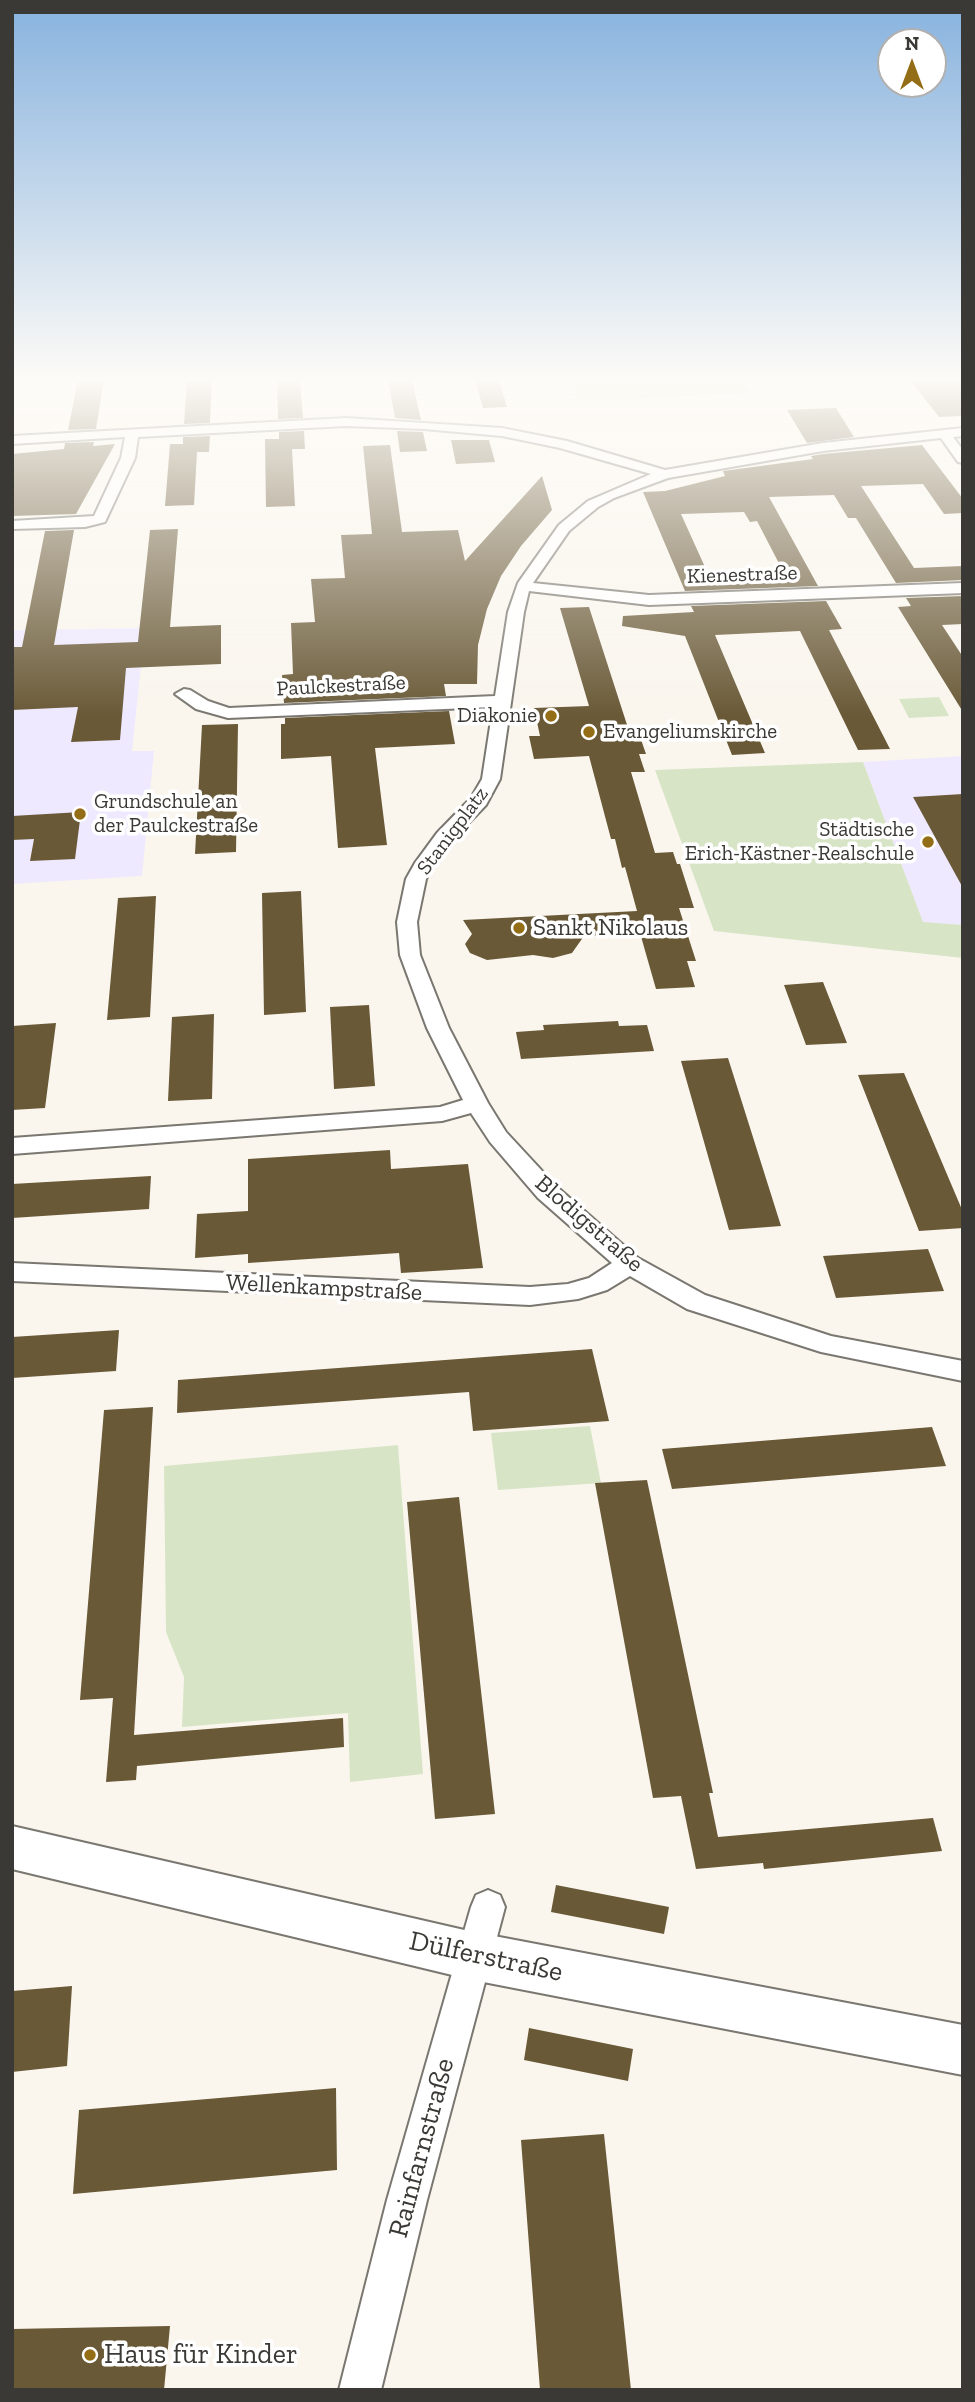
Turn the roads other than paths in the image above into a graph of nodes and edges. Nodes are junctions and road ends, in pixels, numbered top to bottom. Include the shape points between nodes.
1 (112, 492) edge
2 (618, 492) edge
3 (12, 525) edge
4 (523, 586) junction
5 (963, 588) edge
6 (184, 694) dead end
7 (503, 701) junction
8 (426, 999) joint
9 (477, 1103) junction
10 (12, 1146) edge
11 (629, 1264) junction
12 (12, 1272) edge
13 (963, 1371) edge
14 (12, 1847) edge
15 (488, 1907) dead end
16 (473, 1956) junction
17 (963, 2050) edge
18 (360, 2390) edge

1 - 3 street via 100,519
2 - 4 street via 593,504 564,528
4 - 5 street, Kienestraße via 649,600
4 - 7 street, Stanigplatz
6 - 7 street, Paulckestraße via 228,713
7 - 8 street, Stanigplatz via 487,789 432,853 416,879 407,922 410,955
8 - 9 street, Blodigstraße
9 - 10 street via 442,1114
9 - 11 street, Blodigstraße via 498,1137 547,1192
11 - 12 street, Wellenkampstraße via 598,1284 569,1293 530,1296
11 - 13 street, Blodigstraße via 696,1302 830,1345
14 - 16 main road, Dülferstraße
15 - 16 street, Rainfarnstraße
16 - 17 main road, Dülferstraße
16 - 18 street, Rainfarnstraße

